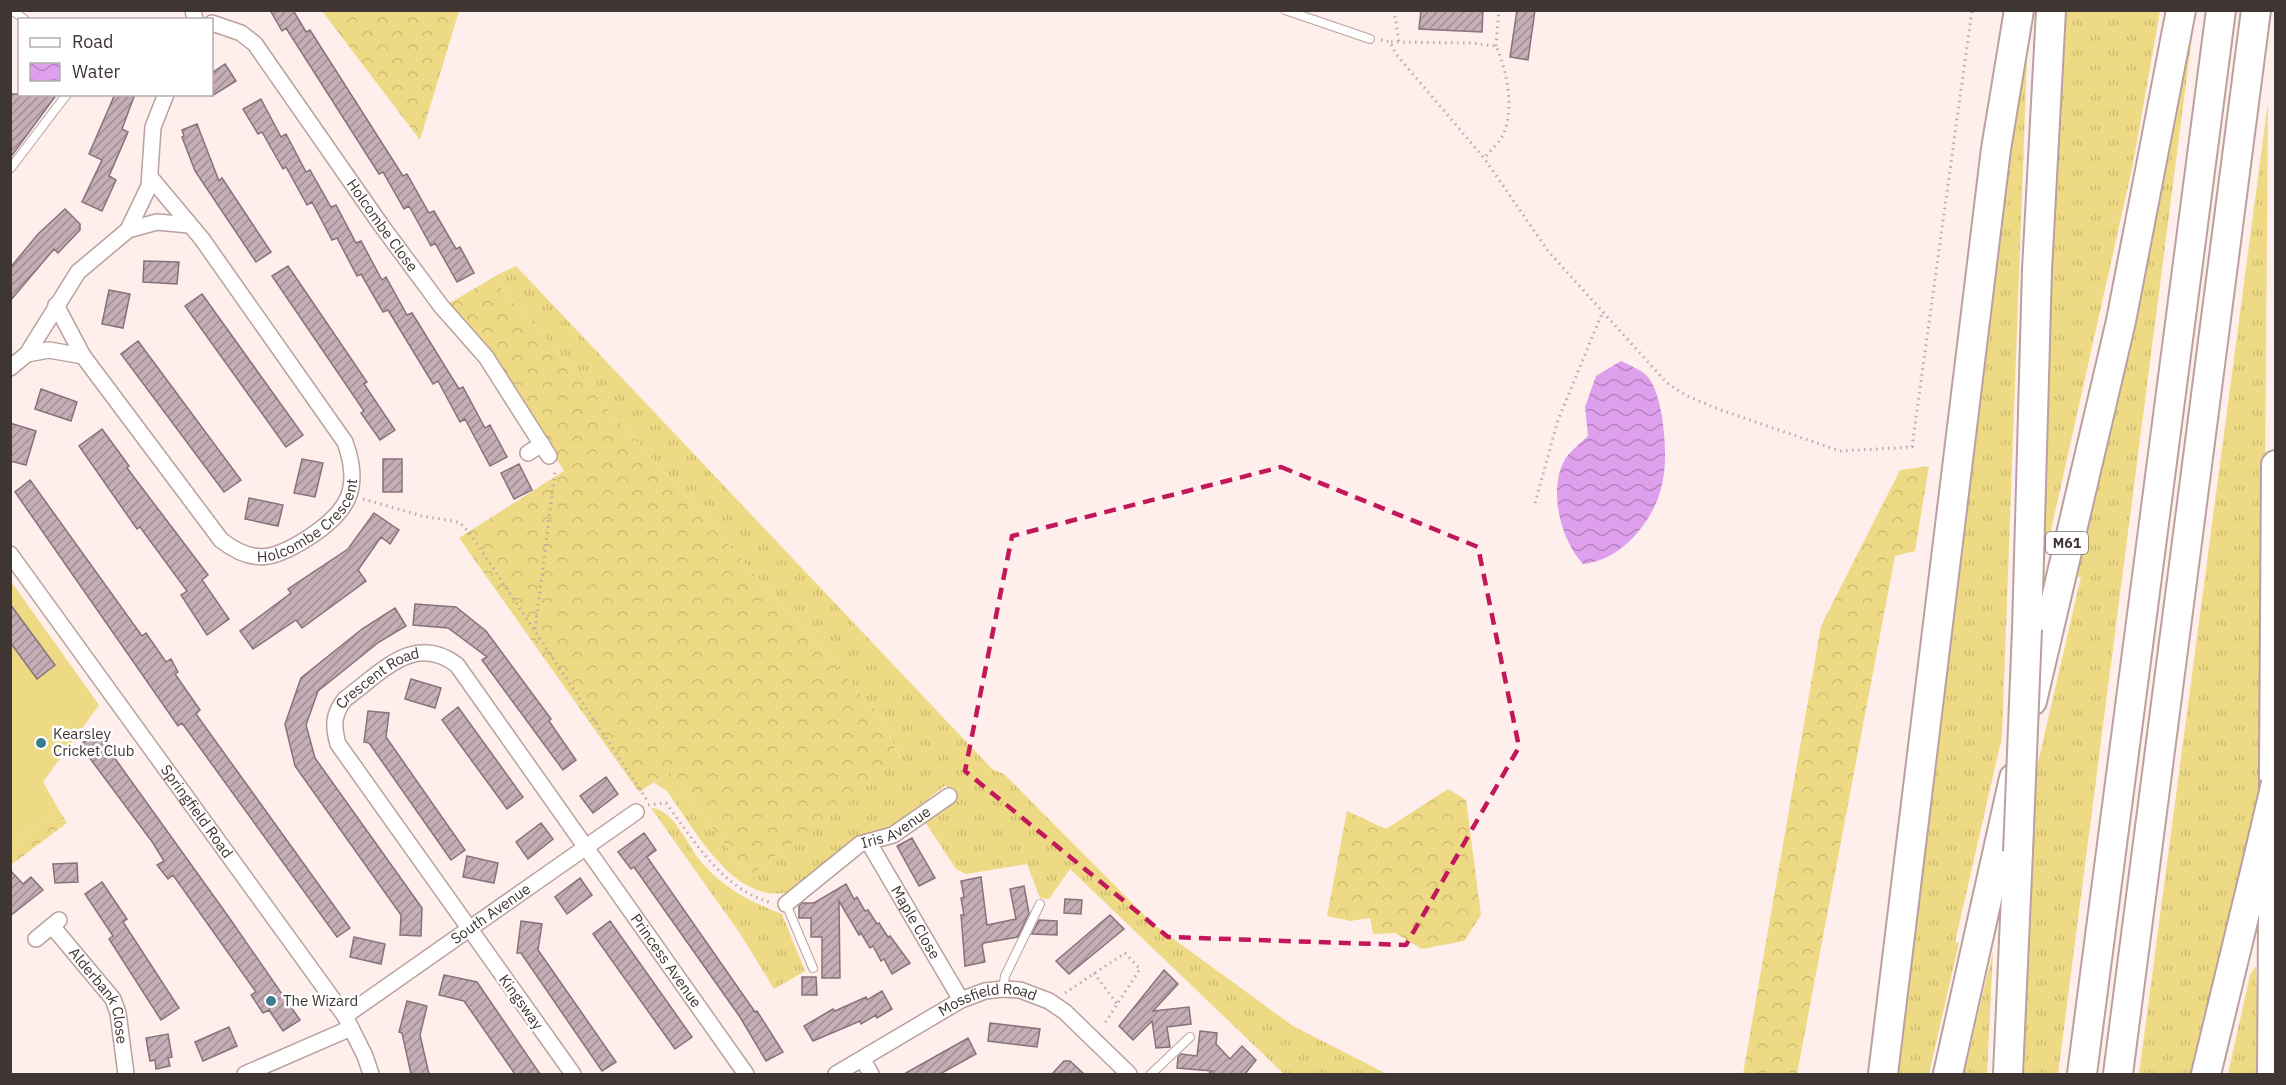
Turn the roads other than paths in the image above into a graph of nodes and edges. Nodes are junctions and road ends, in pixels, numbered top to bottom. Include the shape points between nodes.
1 (1285, 10) edge
2 (2019, 10) edge
3 (2050, 10) edge
4 (2181, 10) edge
5 (2221, 10) edge
6 (2256, 10) edge
7 (213, 23) edge
8 (1370, 39) road end
9 (65, 96) edge
10 (165, 96) edge
11 (10, 169) edge
12 (151, 178) junction
13 (189, 225) junction
14 (128, 230) junction
15 (56, 306) junction
16 (27, 354) junction
17 (83, 356) junction
18 (10, 368) edge
19 (528, 453) dead end
20 (2276, 465) edge
21 (10, 554) edge
22 (2276, 783) edge
23 (949, 796) dead end
24 (643, 808) road end
25 (869, 843) junction
26 (587, 846) junction
27 (786, 904) joint
28 (1040, 904) dead end
29 (469, 930) junction
30 (36, 939) dead end
31 (813, 968) dead end
32 (1003, 989) junction
33 (961, 1000) junction
34 (348, 1022) junction
35 (1190, 1037) dead end
36 (862, 1060) junction
37 (126, 1074) edge
38 (245, 1074) edge
39 (371, 1074) edge
40 (573, 1074) edge
41 (746, 1074) edge
42 (836, 1074) edge
43 (871, 1074) edge
44 (1129, 1074) edge
45 (1151, 1074) edge
46 (1883, 1074) edge
47 (1947, 1074) edge
48 (2008, 1074) edge
49 (2082, 1074) edge
50 (2118, 1074) edge
51 (2206, 1074) edge
52 (2272, 1074) edge

1 - 8 lane
2 - 46 highway via 1996,149
3 - 48 highway, M61, bridge
4 - 47 highway, M61 via 2121,321
5 - 49 highway
6 - 50 highway
7 - 19 street, Holcombe Close via 242,33 255,44 381,225 441,306 486,357 546,450
9 - 11 lane
10 - 12 street via 153,127
12 - 13 street, Holcombe Crescent
12 - 14 street
13 - 14 street via 157,222
13 - 17 street, Holcombe Crescent via 345,442 353,463 350,495 343,510 331,523 290,550 270,557 235,552 221,540
14 - 15 street via 88,261
15 - 16 street
15 - 17 street, Holcombe Crescent
16 - 17 street via 49,350
16 - 18 street
20 - 52 highway
21 - 34 street, Springfield Road
22 - 51 highway, bridge
23 - 25 street, Iris Avenue via 893,835
24 - 26 street, South Avenue
25 - 27 street, Iris Avenue via 860,844 840,858
25 - 33 street, Maple Close
26 - 29 street, South Avenue
26 - 29 street, Crescent Road via 457,665 432,651 405,656 345,699 334,718 334,731 338,744
26 - 41 street, Princess Avenue
27 - 31 lane
28 - 32 lane via 1005,976
29 - 34 street, South Avenue
29 - 40 street, Kingsway
30 - 37 street, Alderbank Close via 56,922 113,999
32 - 33 street, Mossfield Road
32 - 44 street, Mossfield Road via 1020,990 1051,1003
33 - 36 street, Mossfield Road
34 - 38 street
34 - 39 street, Springfield Road
35 - 45 lane
36 - 42 street, Mossfield Road
36 - 43 street

